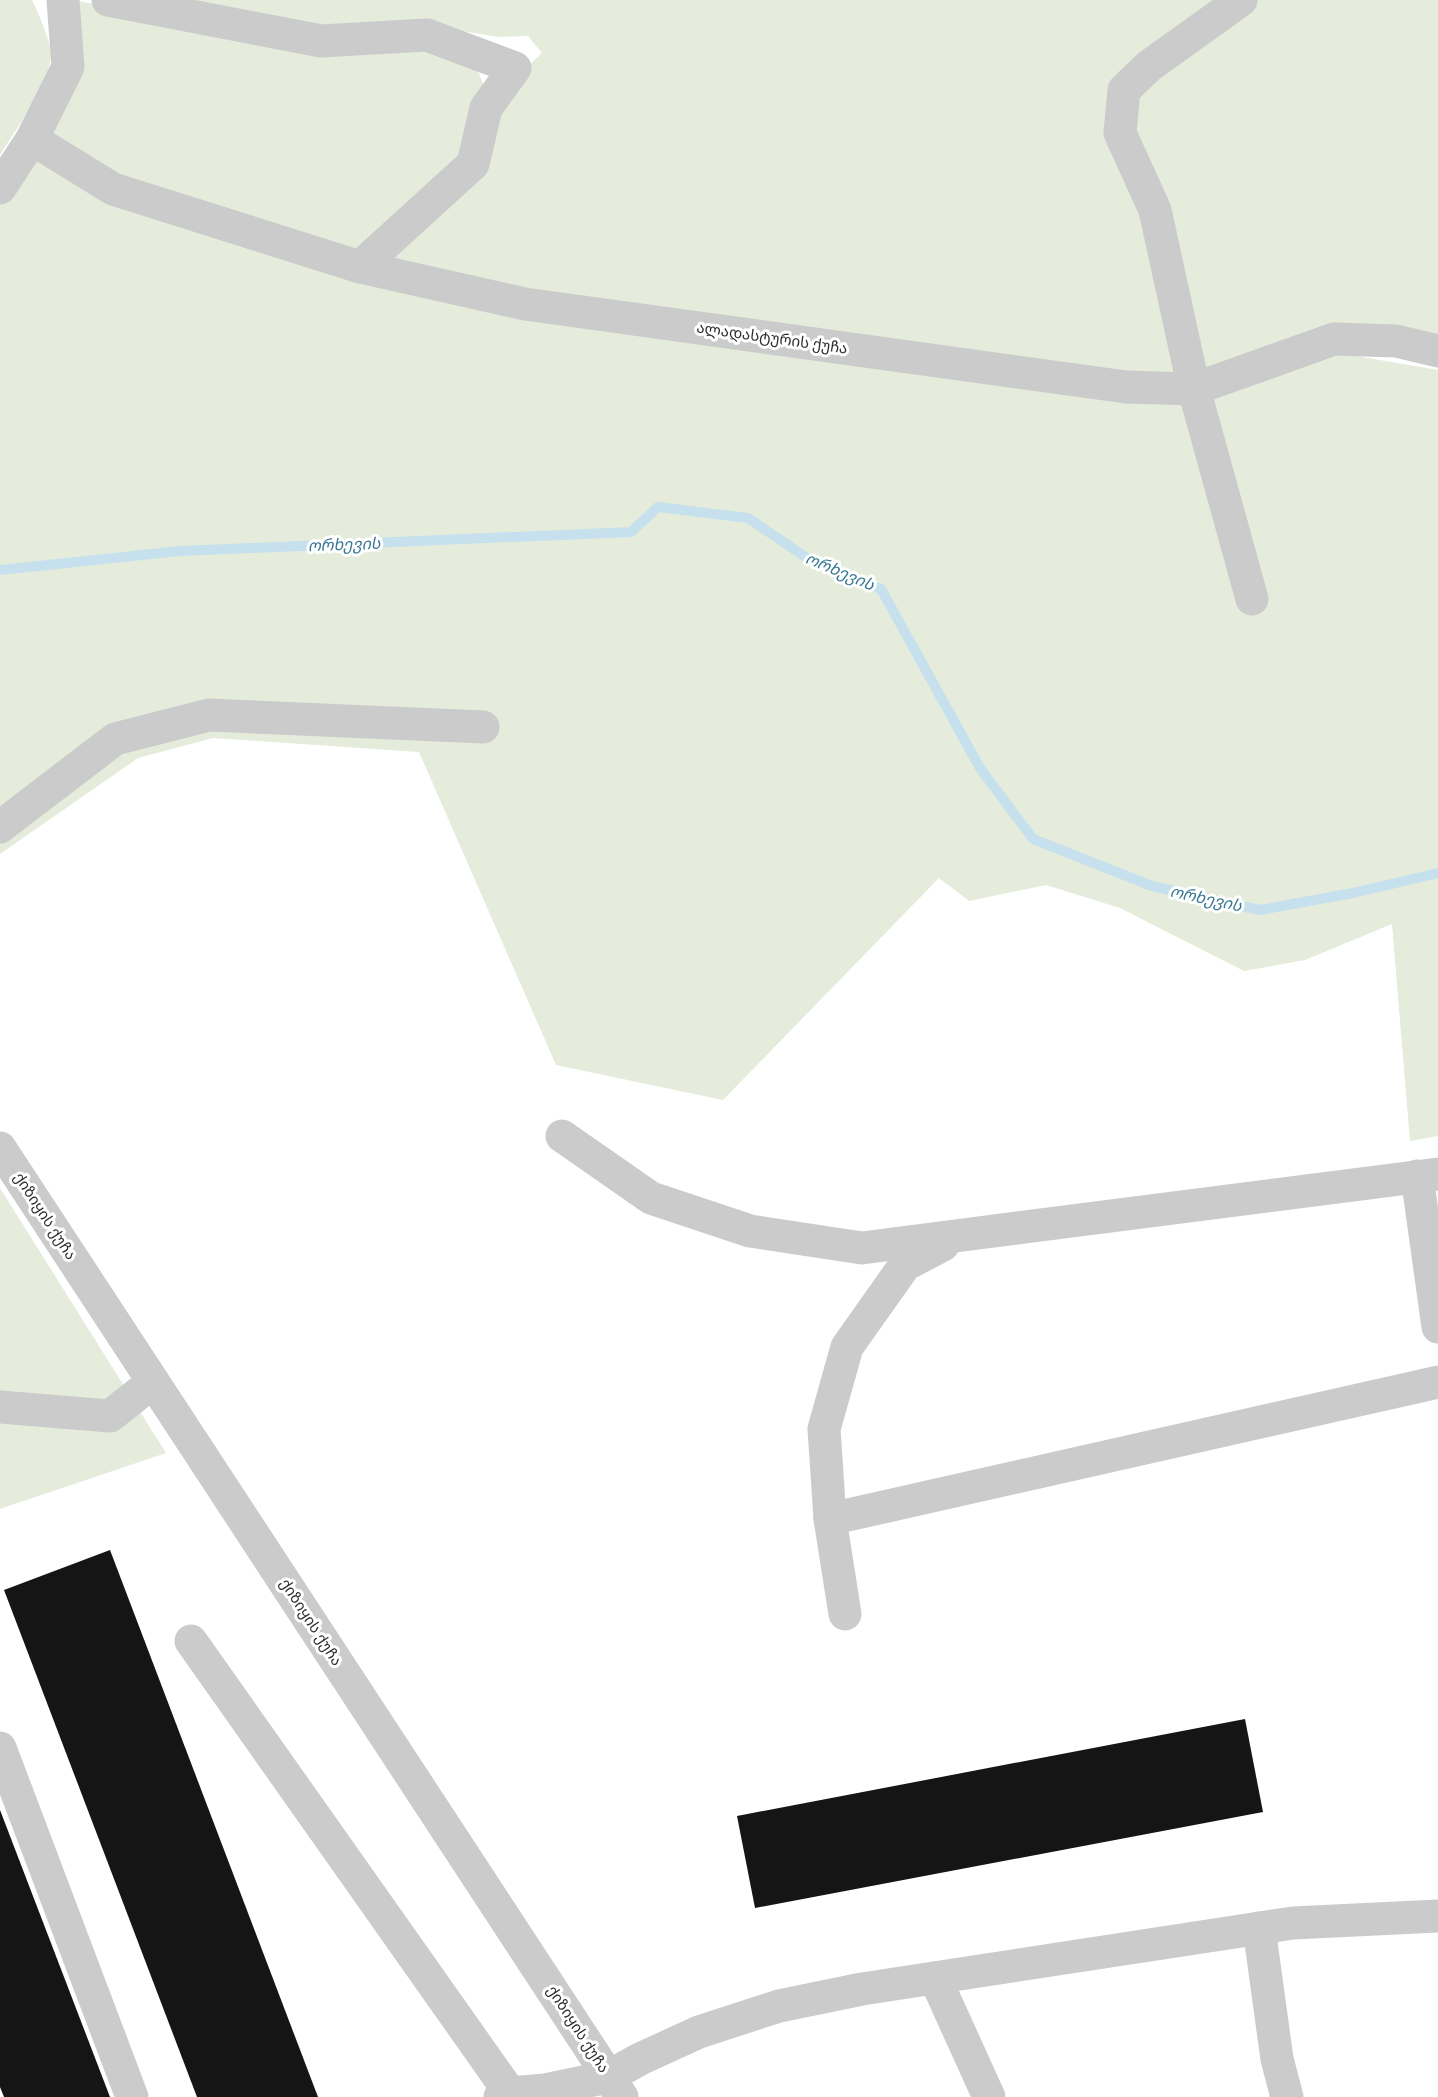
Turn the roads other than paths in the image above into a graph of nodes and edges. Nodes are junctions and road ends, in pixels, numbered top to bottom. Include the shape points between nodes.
1 (63, 0) edge
2 (108, 0) edge
3 (1241, 0) edge
4 (32, 139) junction
5 (0, 188) edge
6 (360, 267) junction
7 (1438, 351) edge
8 (1194, 389) junction
9 (1252, 599) dead end
10 (483, 727) dead end
11 (0, 827) edge
12 (562, 1136) dead end
13 (0, 1148) edge
14 (1428, 1175) edge
15 (963, 1235) junction
16 (1438, 1327) edge
17 (153, 1382) junction
18 (1438, 1382) edge
19 (0, 1407) edge
20 (830, 1519) junction
21 (845, 1614) dead end
22 (190, 1641) dead end
23 (0, 1748) edge
24 (1438, 1916) edge
25 (1259, 1928) junction
26 (935, 1978) junction
27 (615, 2087) edge
28 (547, 2094) edge
29 (505, 2095) edge
30 (132, 2097) edge
31 (989, 2097) edge
32 (1287, 2097) edge

1 - 4 street via 68,67
2 - 6 street via 321,41 427,35 515,68 486,108 473,164
3 - 8 street via 1149,66 1124,90 1120,134 1155,210
4 - 5 street
4 - 6 street, ალადასტურის ქუჩა via 113,189
6 - 8 street, ალადასტურის ქუჩა via 525,304 1126,387
7 - 8 street, ალადასტურის ქუჩა via 1396,341 1334,339
8 - 9 street
10 - 11 street via 209,715 115,739
12 - 15 street via 651,1198 750,1231 862,1248
13 - 17 street, ქიზიყის ქუჩა
14 - 15 street
14 - 16 street
15 - 20 street via 905,1265 846,1347 824,1429
17 - 19 street via 110,1416
17 - 27 street, ქიზიყის ქუჩა
18 - 20 street
20 - 21 street
22 - 29 street
23 - 30 street
24 - 25 street
25 - 26 street
25 - 32 street via 1277,2059
26 - 27 street via 779,2006 699,2032 640,2060
26 - 31 street
27 - 28 street
28 - 29 street

